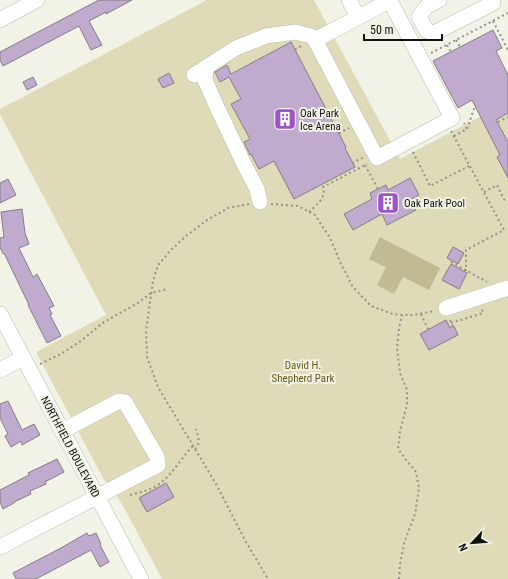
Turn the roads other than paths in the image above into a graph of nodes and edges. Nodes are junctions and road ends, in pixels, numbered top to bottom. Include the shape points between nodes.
1 (37, 0) edge
2 (349, 0) edge
3 (390, 0) edge
4 (439, 0) edge
5 (492, 0) edge
6 (358, 17) junction
7 (0, 20) edge
8 (315, 40) junction
9 (260, 202) road end
10 (503, 290) edge
11 (446, 308) road end
12 (0, 314) edge
13 (23, 358) junction
14 (0, 370) edge
15 (62, 431) junction
16 (97, 496) junction
17 (0, 547) edge
18 (141, 579) edge

1 - 7 street
2 - 6 street
3 - 6 street
3 - 8 street via 452,118 370,159
4 - 5 street via 426,7 420,17 426,31 434,33 493,3
6 - 8 street
8 - 9 street via 311,36 295,32 266,36 236,48 200,71 257,189
10 - 11 street
12 - 13 street, NORTHFIELD BOULEVARD
13 - 14 street
13 - 15 street, NORTHFIELD BOULEVARD
15 - 16 street, NORTHFIELD BOULEVARD
15 - 16 street via 119,401 125,402 157,457 158,464
16 - 17 street
16 - 18 street, NORTHFIELD BOULEVARD

